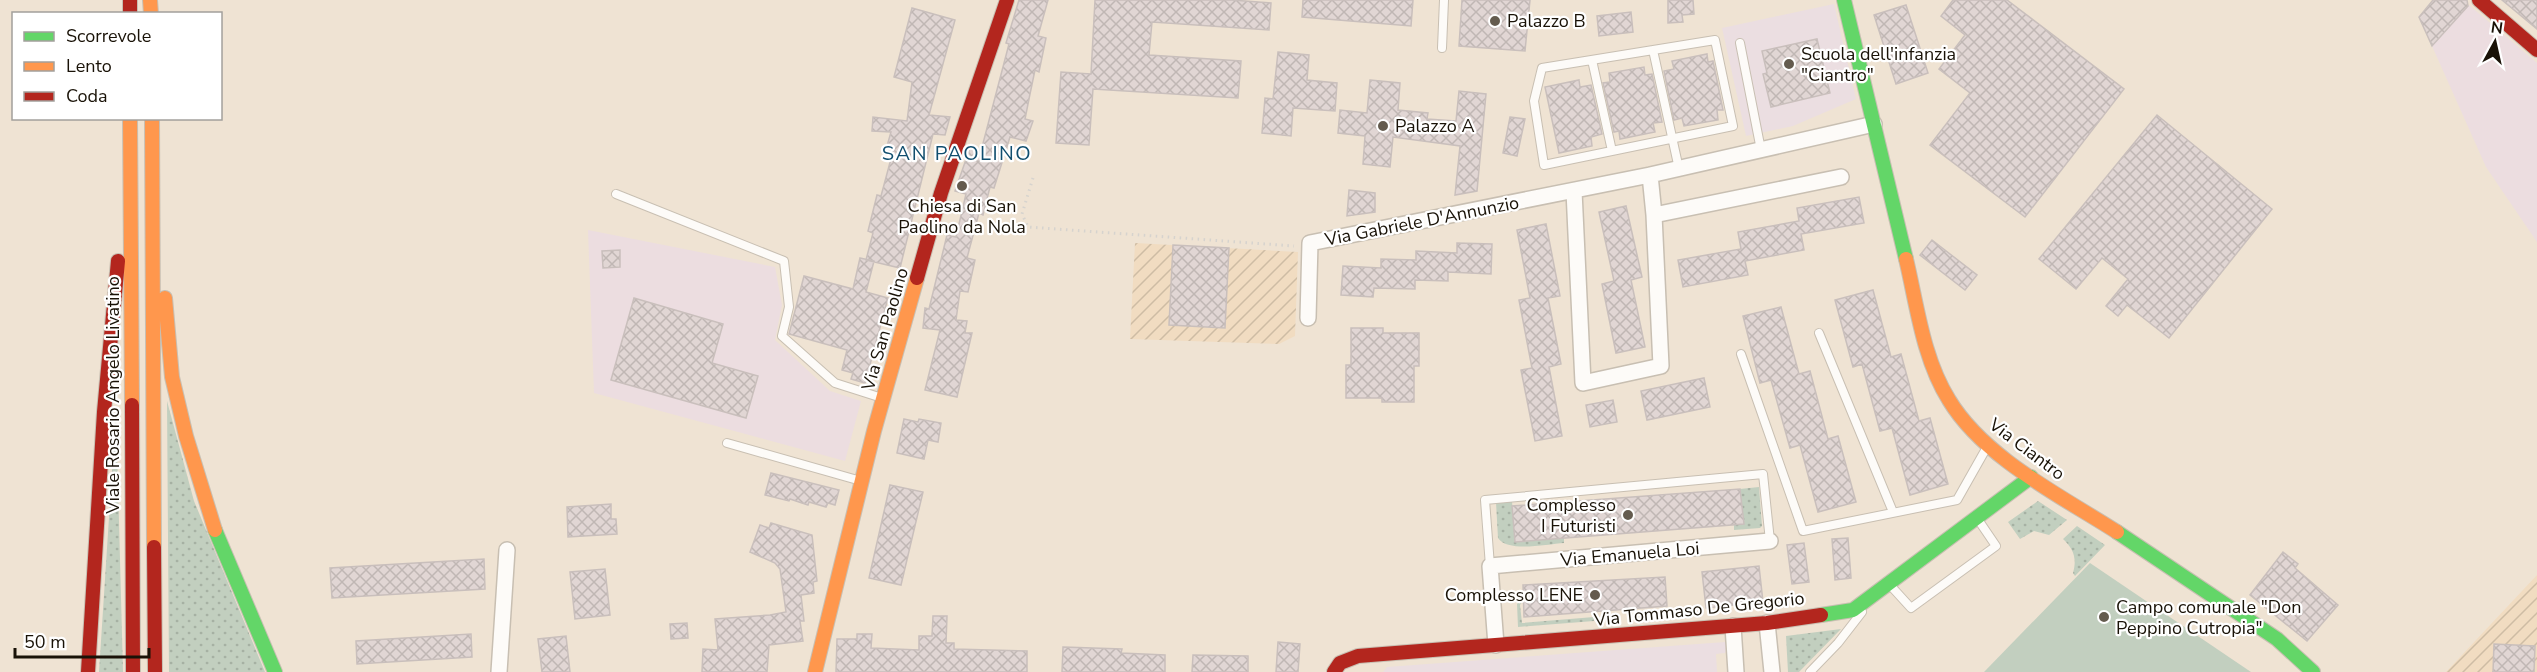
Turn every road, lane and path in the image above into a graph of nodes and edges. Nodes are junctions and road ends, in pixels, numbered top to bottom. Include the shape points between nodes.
1 (1007, 0) edge
2 (1444, 0) edge
3 (1844, 0) edge
4 (2479, 0) edge
5 (1740, 43) dead end
6 (1442, 48) dead end
7 (1653, 50) junction
8 (2537, 50) edge
9 (1592, 60) junction
10 (130, 120) edge
11 (152, 120) edge
12 (1874, 123) junction
13 (1673, 138) junction
14 (152, 139) junction
15 (130, 141) junction
16 (1761, 150) junction
17 (1612, 151) junction
18 (1679, 169) junction
19 (1650, 175) junction
20 (1841, 177) dead end
21 (1033, 178) dead end
22 (1574, 191) junction
23 (616, 194) dead end
24 (1654, 215) junction
25 (1310, 248) junction
26 (1308, 318) dead end
27 (1820, 333) dead end
28 (1741, 354) dead end
29 (884, 399) junction
30 (727, 443) dead end
31 (1988, 446) junction
32 (2031, 477) junction
33 (862, 482) junction
34 (1893, 512) junction
35 (1977, 518) junction
36 (1770, 542) joint
37 (507, 550) dead end
38 (1490, 566) junction
39 (1889, 584) junction
40 (1876, 594) junction
41 (1767, 623) junction
42 (1733, 626) junction
43 (1496, 645) junction
44 (88, 672) edge
45 (133, 672) edge
46 (155, 672) edge
47 (275, 672) edge
48 (499, 672) edge
49 (815, 672) edge
50 (1334, 672) edge
51 (1736, 672) edge
52 (1772, 672) edge
53 (1810, 672) edge
54 (2313, 672) edge

1 - 29 street, Via San Paolino via 941,193
2 - 6 lane
3 - 12 street, Via Ciantro
4 - 8 street
5 - 16 lane
7 - 9 lane
7 - 13 lane
7 - 13 lane via 1715,40 1733,126
9 - 17 lane
9 - 17 lane via 1542,68 1534,101 1544,165
10 - 15 street, Viale Rosario Angelo Livatino
11 - 14 street
12 - 16 street, Via Gabriele D'Annunzio
12 - 31 street, Via Ciantro via 1929,356 1948,399
13 - 17 lane
13 - 18 lane
14 - 46 street
14 - 47 street via 172,377 220,545
15 - 44 street via 104,412
15 - 45 street, Viale Rosario Angelo Livatino
16 - 18 street, Via Gabriele D'Annunzio
18 - 19 street, Via Gabriele D'Annunzio
19 - 22 street, Via Gabriele D'Annunzio
19 - 24 street
20 - 24 street
21 - 25 path via 1022,214 1028,227
22 - 24 street via 1583,382 1661,366
22 - 25 street, Via Gabriele D'Annunzio via 1310,243
23 - 29 lane via 784,261 789,307 782,336 835,383
25 - 26 street, Via Gabriele D'Annunzio
27 - 34 lane
28 - 34 lane via 1803,531
29 - 33 street, Via San Paolino
30 - 33 lane
31 - 32 street, Via Ciantro
31 - 34 lane via 1958,500
32 - 35 street, Via Tommaso De Gregorio
32 - 54 street, Via Ciantro via 2277,639
33 - 49 street, Via San Paolino
35 - 39 street, Via Tommaso De Gregorio
35 - 39 lane via 1996,546 1911,609
36 - 38 street, Via Emanuela Loi
36 - 38 lane via 1763,474 1485,500
37 - 48 street
38 - 43 street
39 - 40 street, Via Tommaso De Gregorio
40 - 41 street, Via Tommaso De Gregorio via 1853,610
40 - 53 lane via 1838,644
41 - 42 street, Via Tommaso De Gregorio
41 - 52 street
42 - 43 street, Via Tommaso De Gregorio
42 - 51 street
43 - 50 street, Via Tommaso De Gregorio via 1358,656 1336,665

